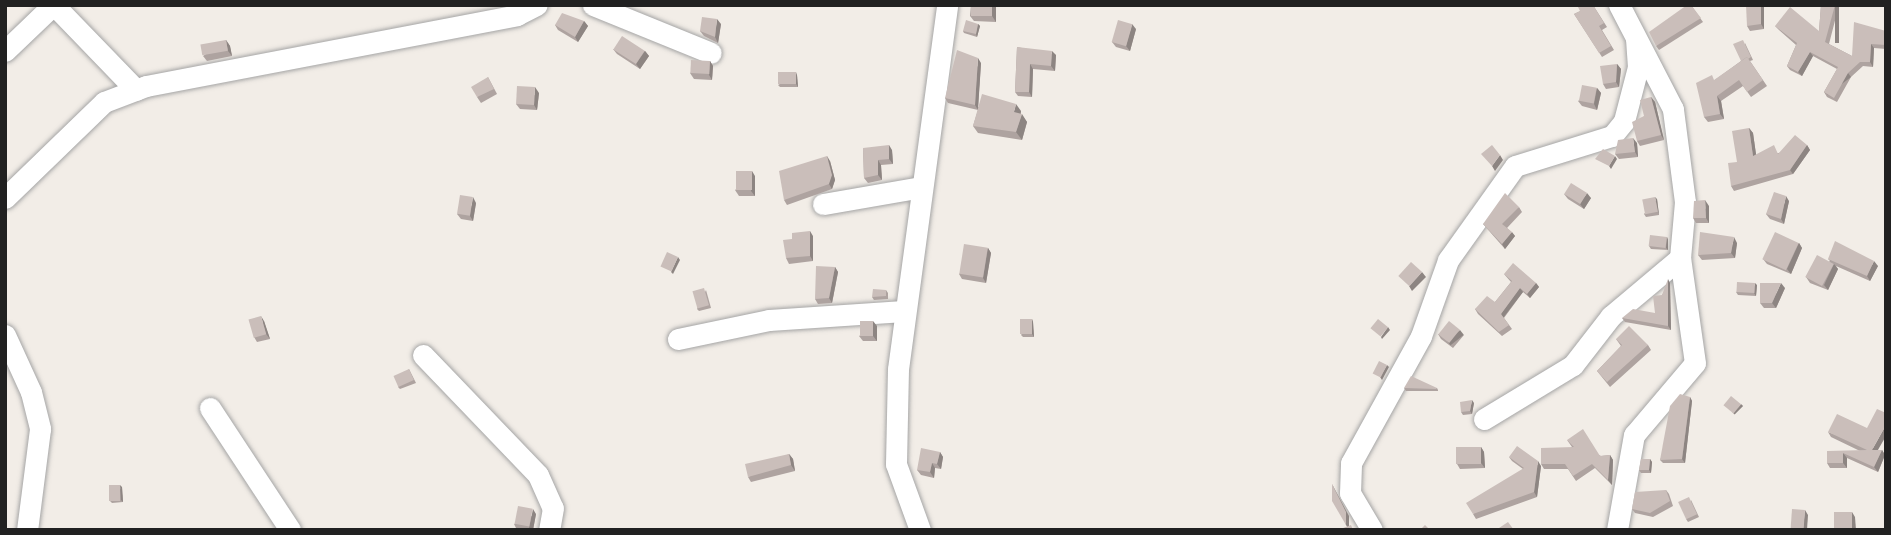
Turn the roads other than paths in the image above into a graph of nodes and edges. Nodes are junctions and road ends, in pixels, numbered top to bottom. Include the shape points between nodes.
1 (53, 5) edge
2 (537, 5) edge
3 (593, 5) edge
4 (947, 5) edge
5 (1619, 5) edge
6 (1636, 39) junction
7 (5, 51) edge
8 (711, 53) dead end
9 (136, 90) junction
10 (921, 187) junction
11 (5, 198) edge
12 (823, 204) dead end
13 (1680, 258) junction
14 (904, 312) junction
15 (6, 338) edge
16 (678, 339) dead end
17 (423, 355) dead end
18 (210, 408) dead end
19 (1484, 419) dead end
20 (27, 530) edge
21 (289, 530) edge
22 (549, 530) edge
23 (920, 530) edge
24 (1372, 530) edge
25 (1617, 530) edge

1 - 7 street
1 - 9 street
2 - 9 street via 517,15
3 - 8 street
4 - 10 street
5 - 6 street
6 - 13 street via 1673,109 1685,202
6 - 24 street via 1638,67 1624,121 1612,136 1515,166 1448,260 1421,336 1352,463 1350,493
9 - 11 street via 104,102
10 - 12 street
10 - 14 street
13 - 19 street via 1611,316 1573,365
13 - 25 street via 1695,363 1634,435
14 - 16 street via 781,318
14 - 23 street via 896,464
15 - 20 street via 32,392 40,429
17 - 22 street via 538,475 553,508
18 - 21 street

